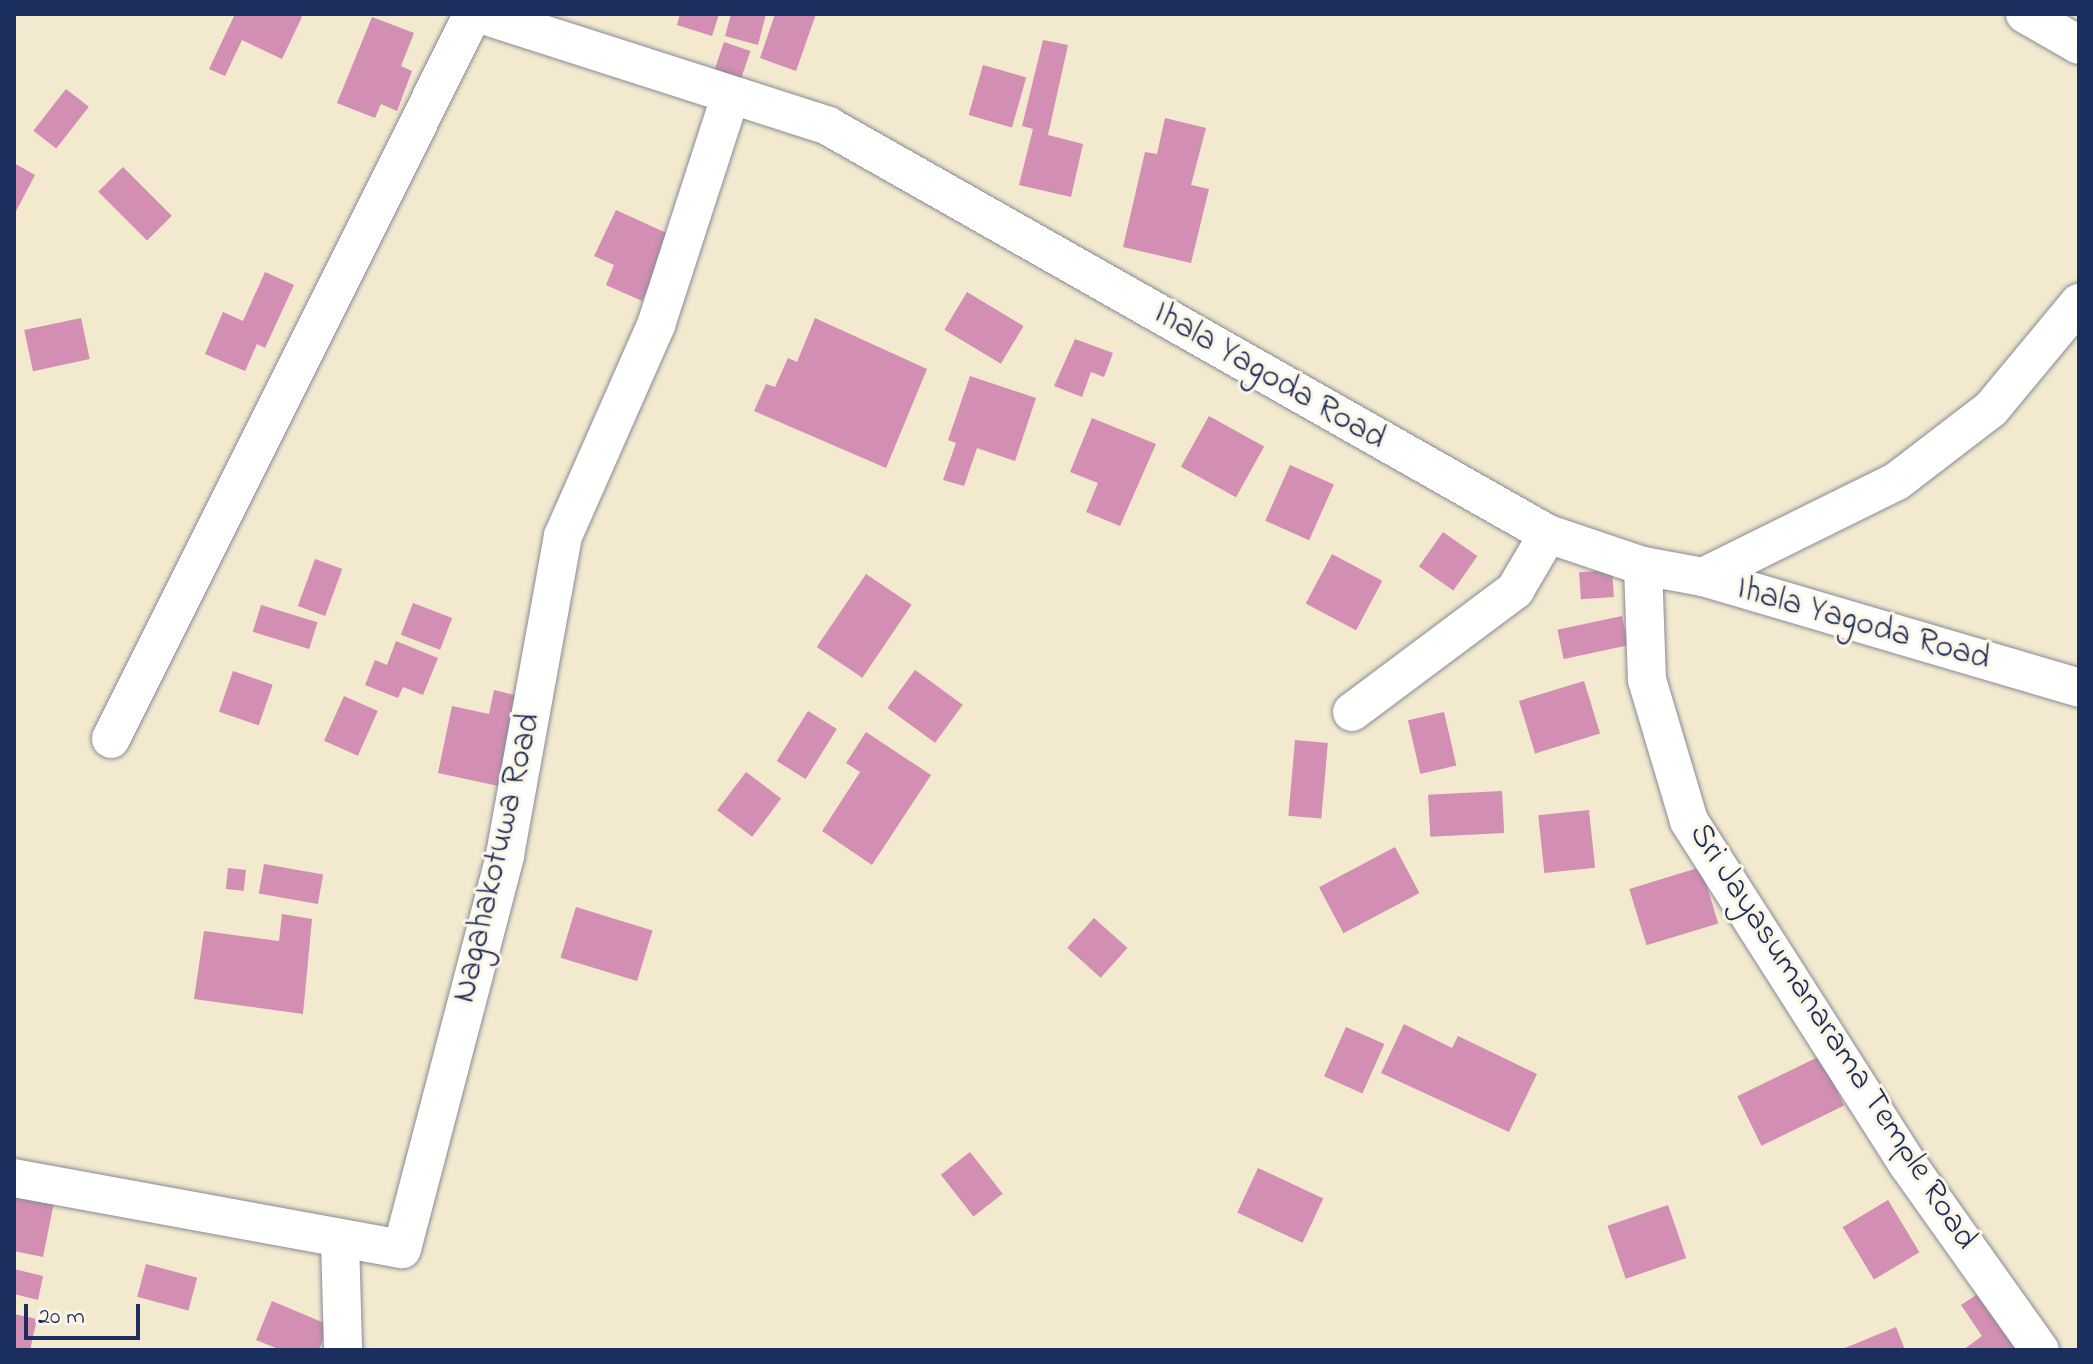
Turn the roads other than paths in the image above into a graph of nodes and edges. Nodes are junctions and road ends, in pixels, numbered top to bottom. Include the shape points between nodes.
1 (473, 14) edge
2 (480, 14) edge
3 (2025, 14) edge
4 (2079, 45) edge
5 (730, 97) junction
6 (2079, 303) edge
7 (1548, 534) junction
8 (1643, 566) junction
9 (1703, 577) junction
10 (2079, 688) edge
11 (1352, 712) dead end
12 (111, 739) dead end
13 (14, 1178) edge
14 (340, 1240) junction
15 (343, 1350) edge
16 (2040, 1350) edge

1 - 12 street
2 - 5 street, Ihala Yagoda Road
3 - 4 street
5 - 7 street, Ihala Yagoda Road via 828,126
5 - 14 street, Nagahakotuwa Road via 656,325 563,536 505,855 402,1249
6 - 9 street via 1991,409 1897,481
7 - 8 street, Ihala Yagoda Road
7 - 11 street via 1515,590
8 - 9 street, Ihala Yagoda Road
8 - 16 street, Sri Jayasumanarama Temple Road via 1647,680 1689,821 1909,1166
9 - 10 street, Ihala Yagoda Road
13 - 14 street, Nagahakotuwa Road
14 - 15 street

